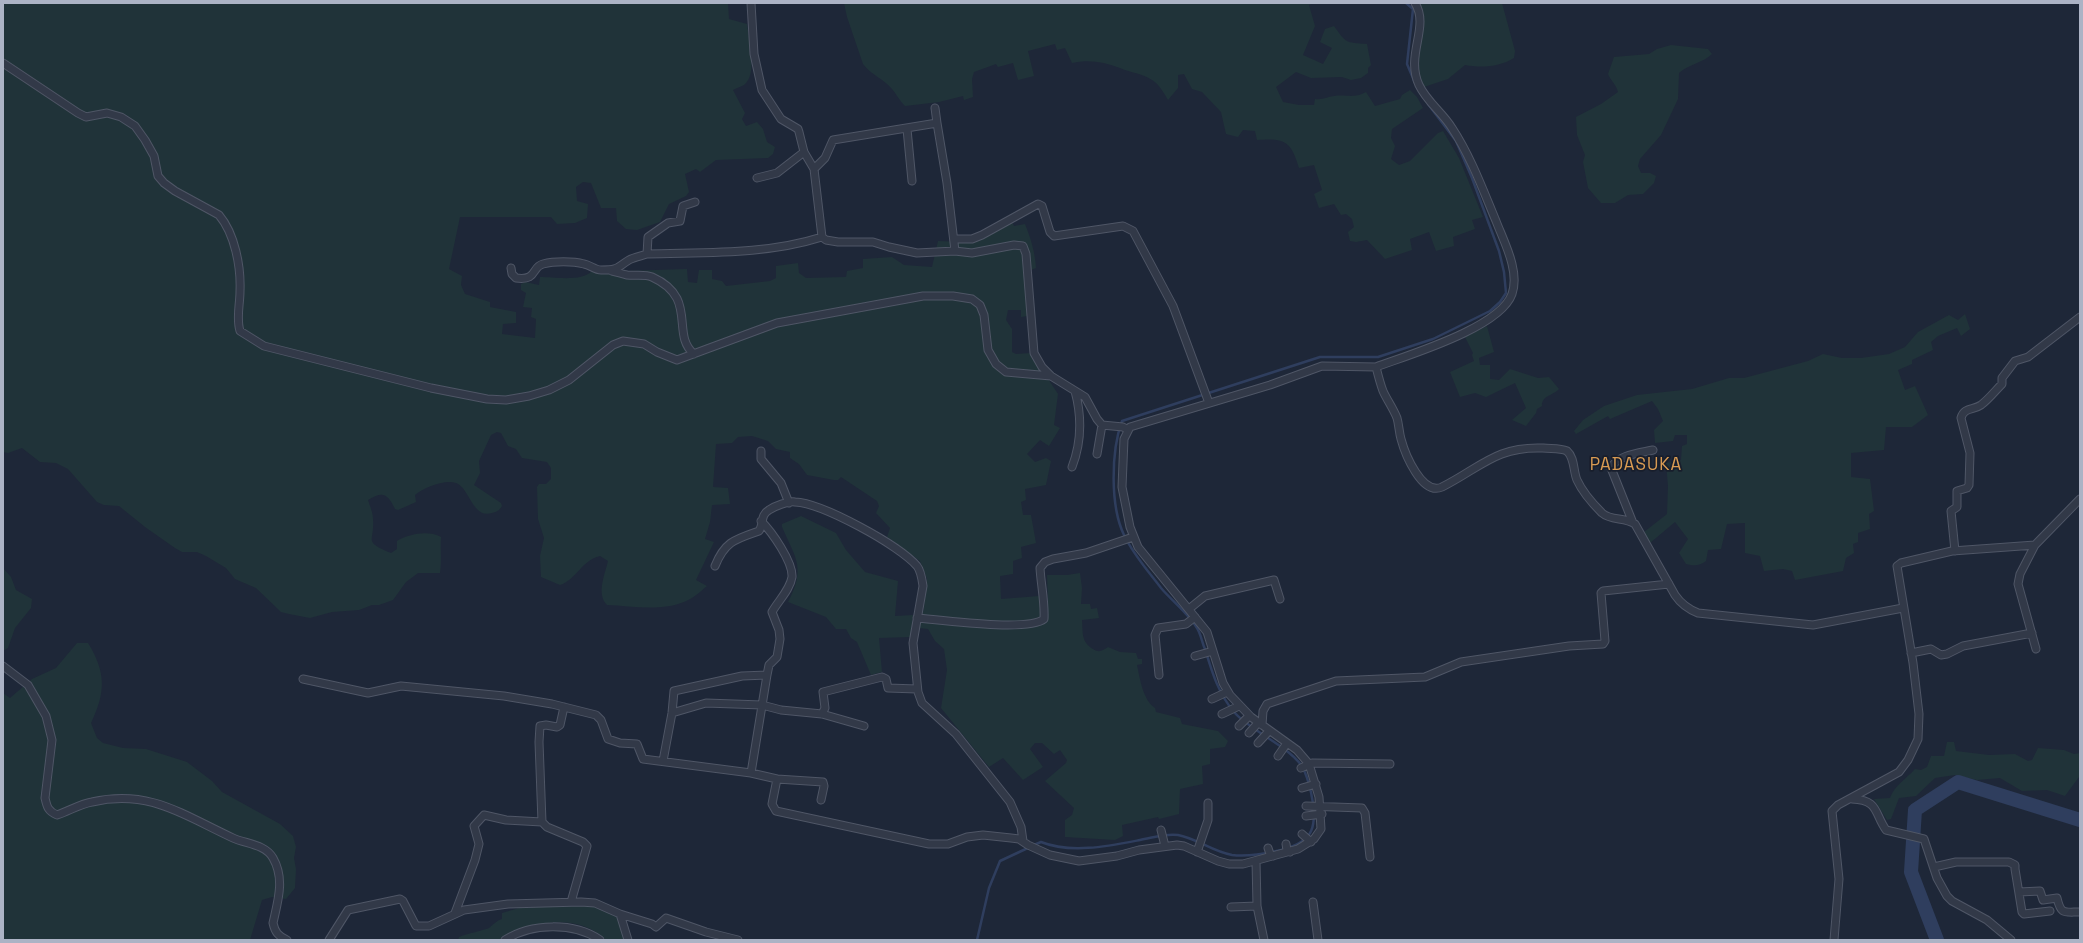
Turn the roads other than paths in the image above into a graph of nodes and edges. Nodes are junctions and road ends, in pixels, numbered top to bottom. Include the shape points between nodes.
1 (751, 3) edge
2 (1415, 3) edge
3 (3, 63) edge
4 (935, 108) dead end
5 (937, 123) junction
6 (907, 129) junction
7 (804, 152) junction
8 (814, 169) junction
9 (757, 178) dead end
10 (912, 181) dead end
11 (695, 202) dead end
12 (822, 237) junction
13 (955, 239) junction
14 (955, 251) junction
15 (647, 254) junction
16 (511, 268) dead end
17 (610, 270) junction
18 (2080, 317) edge
19 (694, 354) junction
20 (1376, 367) junction
21 (1051, 376) junction
22 (1075, 391) junction
23 (1209, 402) junction
24 (1102, 425) junction
25 (1126, 428) junction
26 (1653, 450) dead end
27 (761, 451) dead end
28 (1097, 454) dead end
29 (1072, 467) dead end
30 (2080, 499) edge
31 (789, 503) junction
32 (761, 521) junction
33 (1633, 523) junction
34 (1127, 539) junction
35 (2035, 545) junction
36 (1955, 551) junction
37 (715, 566) dead end
38 (1669, 584) junction
39 (1280, 599) dead end
40 (1903, 608) junction
41 (1189, 609) junction
42 (917, 618) junction
43 (1191, 620) junction
44 (2032, 633) junction
45 (2036, 649) dead end
46 (1210, 652) junction
47 (1912, 653) junction
48 (1197, 656) dead end
49 (3, 666) edge
50 (767, 675) junction
51 (1159, 675) dead end
52 (304, 679) dead end
53 (917, 689) junction
54 (762, 705) junction
55 (564, 707) junction
56 (1236, 707) junction
57 (672, 713) junction
58 (1224, 713) dead end
59 (822, 714) junction
60 (864, 726) dead end
61 (1255, 728) junction
62 (663, 761) junction
63 (1309, 764) junction
64 (1390, 764) dead end
65 (1301, 768) dead end
66 (751, 773) junction
67 (778, 779) junction
68 (1849, 799) junction
69 (821, 800) dead end
70 (1208, 803) dead end
71 (1313, 806) junction
72 (542, 822) junction
73 (1162, 832) dead end
74 (1026, 843) junction
75 (1164, 844) junction
76 (1199, 846) junction
77 (1370, 857) dead end
78 (1256, 861) junction
79 (1934, 867) junction
80 (2019, 892) junction
81 (571, 902) junction
82 (1313, 902) dead end
83 (1257, 906) junction
84 (1231, 908) dead end
85 (2050, 911) dead end
86 (2080, 912) edge
87 (455, 913) junction
88 (620, 914) junction
89 (287, 940) edge
90 (329, 940) edge
91 (505, 940) edge
92 (600, 940) edge
93 (628, 940) edge
94 (738, 940) edge
95 (1264, 940) edge
96 (1318, 940) edge
97 (1834, 940) edge
98 (2011, 940) edge

1 - 7 street via 754,54 762,90 781,119 798,129
2 - 20 street via 1421,21 1413,64 1418,84 1452,127 1477,176 1509,255 1514,284 1507,302 1494,316 1423,351
3 - 19 street via 86,117 107,113 121,117 135,126 151,151 158,176 164,183 175,192 219,215 232,239 238,268 240,331 264,346 431,388 487,399 506,400 549,390 569,380 613,345 623,341 644,344 677,360
4 - 5 street
5 - 6 street
5 - 13 street
6 - 8 street via 834,140 825,158
6 - 10 street
7 - 8 street
7 - 9 street via 777,173
8 - 12 street
11 - 15 street via 683,206 680,221 668,223 648,237
12 - 14 street via 838,242 873,242 917,253
12 - 15 street via 769,250
13 - 14 street
13 - 23 street via 972,239 982,235 1038,204 1042,206 1050,232 1054,236 1129,227 1173,306
14 - 21 street via 972,253 1014,245 1023,246 1026,254 1034,353
15 - 17 street via 630,259 619,268
16 - 17 street via 516,278 524,279 534,275 542,264 580,263 598,270
17 - 19 street via 626,275 650,276 669,286 676,296 683,318 688,349
18 - 36 street via 2028,357 2015,361 1992,396 1980,406 1972,407 1963,413 1961,418 1970,453 1969,485 1957,491 1957,507 1951,511
19 - 21 street via 777,323 924,296 952,296 972,299 980,305 984,315 988,350 996,364 1006,372
20 - 23 street via 1322,366 1270,385
20 - 33 street via 1382,390 1397,419 1400,437 1409,461 1421,480 1431,488 1442,487 1484,461 1512,450 1564,449 1570,453 1578,482 1602,513
21 - 22 street
22 - 24 street via 1085,398
22 - 29 street via 1080,430 1078,449
23 - 25 street
24 - 25 street
24 - 28 street
25 - 34 street via 1122,487
26 - 33 street via 1626,456 1611,468
27 - 31 street via 761,459 781,483
30 - 35 street
31 - 32 street via 769,509
31 - 42 street via 812,505 846,519 890,545 917,566 923,586
32 - 37 street via 762,528 759,531 732,540 725,546
32 - 50 street via 789,563 792,577 772,612 780,639 777,657 769,664
33 - 38 street
34 - 41 street via 1138,547
34 - 42 street via 1086,553 1053,559 1042,565 1040,568 1044,619 1041,622 1023,626
35 - 36 street
35 - 44 street via 2020,574 2018,584
36 - 40 street via 1899,564 1897,569
38 - 40 street via 1679,601 1698,613 1797,624 1829,623
38 - 61 street via 1603,591 1603,644 1569,646 1461,662 1425,677 1336,681 1266,704
39 - 41 street via 1274,580 1205,596
40 - 47 street
41 - 43 street
42 - 53 street via 913,644
43 - 46 street via 1207,632
43 - 51 street via 1161,626 1156,630
44 - 45 street
44 - 47 street via 1963,646 1947,654 1941,655 1931,649
46 - 48 street
46 - 56 street via 1219,696
47 - 68 street via 1920,731 1917,745 1899,772
49 - 89 street via 28,685 46,716 52,740 45,798 46,807 51,812 57,815 91,802 144,799 267,850 275,862 281,890 274,928 279,936
50 - 54 street
50 - 57 street via 742,676 674,691
52 - 55 street via 368,693 401,686 504,696
53 - 59 street via 888,688 884,677 867,680 823,692 825,708
53 - 74 street via 922,703 956,734 1010,802
54 - 57 street via 706,703
54 - 59 street via 781,710
54 - 66 street
55 - 62 street via 596,715 601,720 608,739 637,744 643,759
55 - 72 street via 558,727 543,725 540,729
56 - 58 street
56 - 61 street via 1243,721
57 - 62 street
59 - 60 street
61 - 63 street via 1282,749 1297,750
62 - 66 street
63 - 64 street
63 - 65 street
63 - 71 street via 1308,786
66 - 67 street
67 - 69 street via 823,782
67 - 74 street via 772,804 776,811 929,844 944,844 967,837 983,836
68 - 79 street via 1869,803 1880,816 1886,830 1924,839
68 - 97 street via 1832,811 1839,880
70 - 76 street via 1208,820
71 - 77 street via 1362,808
71 - 78 street via 1313,815 1322,829
72 - 81 street via 546,827 587,846
72 - 87 street via 484,815 474,826 479,844
73 - 75 street
74 - 75 street via 1064,859 1079,861 1117,856
75 - 76 street
76 - 78 street via 1229,864
78 - 83 street
79 - 80 street via 1956,862 2009,862 2015,865
79 - 98 street via 1942,889 1952,901 1987,920
80 - 85 street via 2024,914
80 - 86 street via 2040,891 2043,900 2057,898 2060,910
81 - 87 street via 508,904
81 - 88 street via 595,903
82 - 96 street
83 - 84 street
83 - 95 street
87 - 90 street via 429,926 421,927 416,926 400,899 350,909 345,912
88 - 93 street
88 - 94 street via 656,927 666,918
91 - 92 street via 522,932 555,928 582,931

